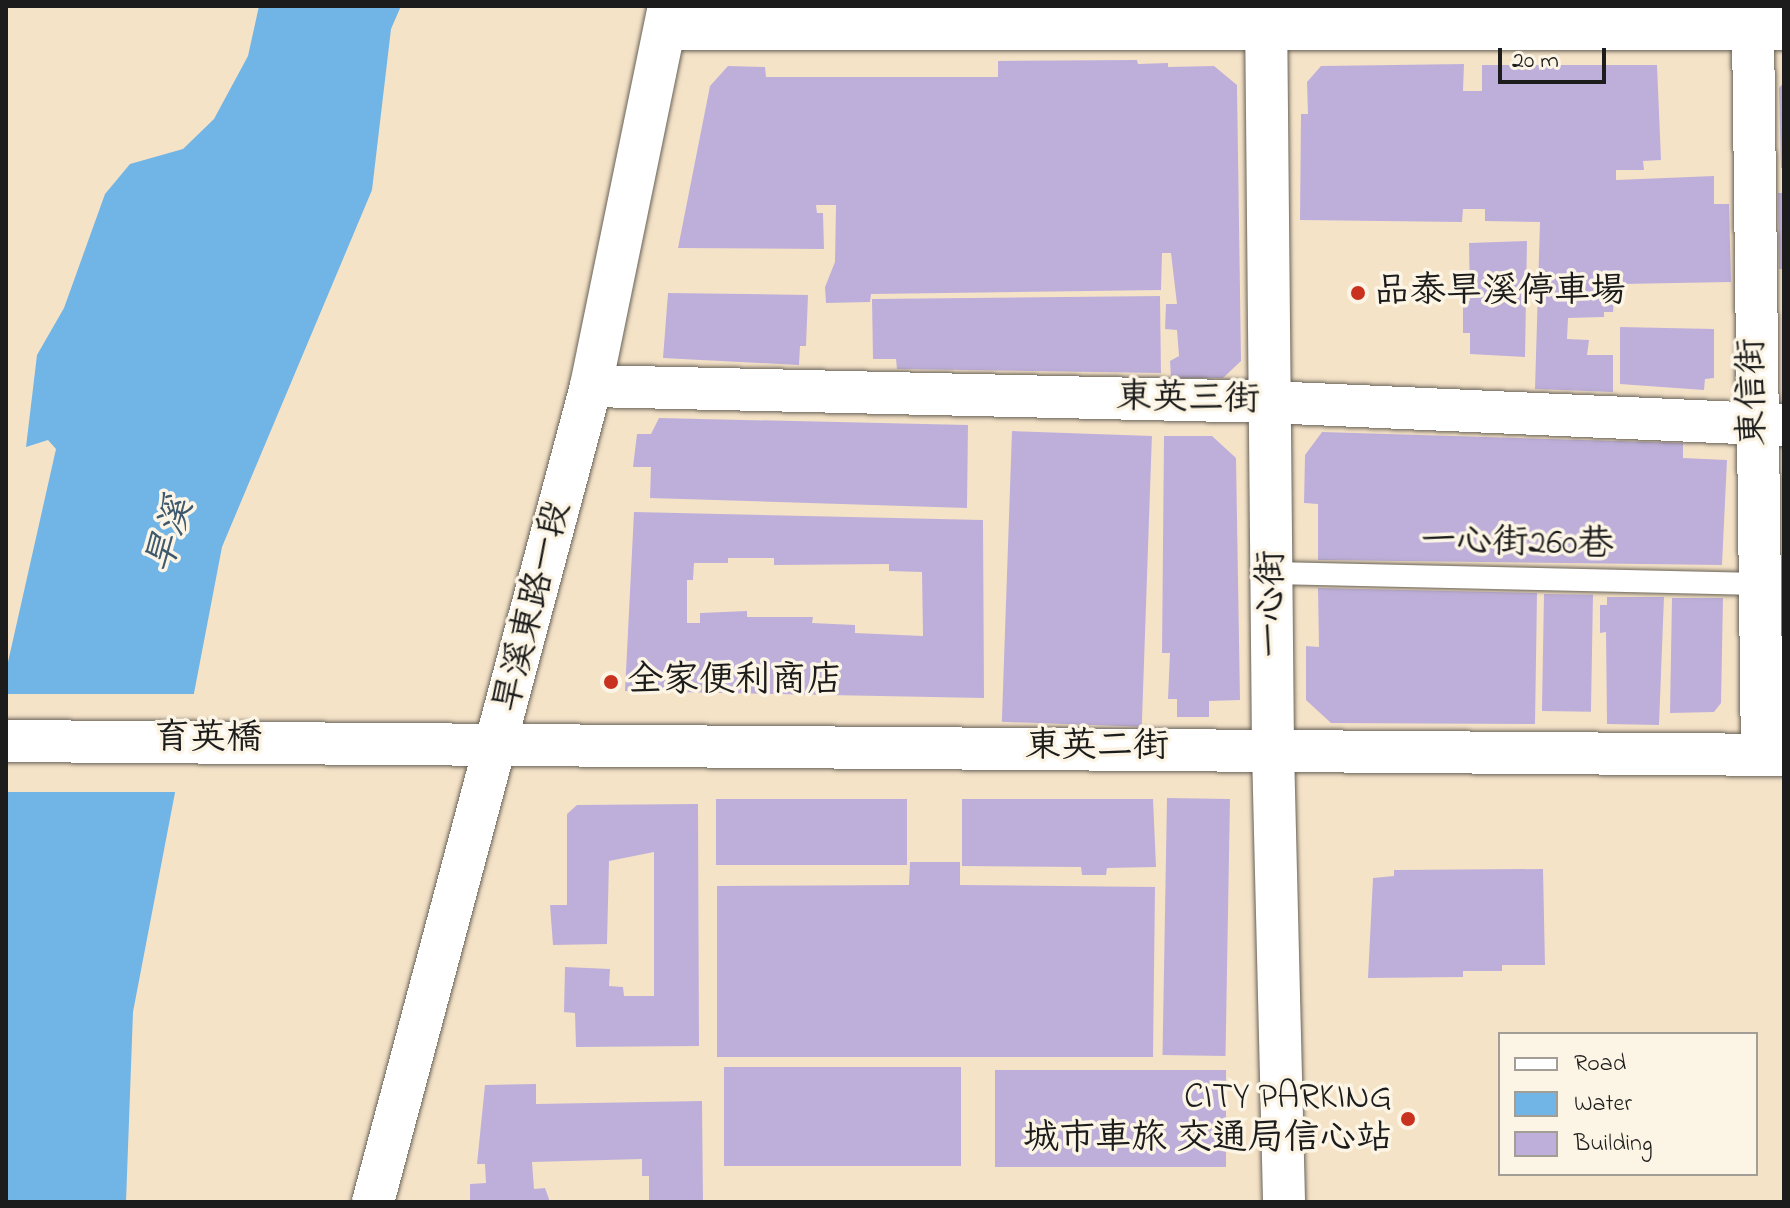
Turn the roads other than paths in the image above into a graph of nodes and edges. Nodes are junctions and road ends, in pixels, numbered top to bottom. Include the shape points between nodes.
1 (969, 16) edge
2 (1266, 16) edge
3 (667, 17) edge
4 (1768, 29) edge
5 (591, 386) junction
6 (1268, 402) junction
7 (1769, 424) edge
8 (1273, 573) junction
9 (1759, 584) junction
10 (409, 740) joint
11 (6, 741) edge
12 (499, 744) junction
13 (1273, 750) junction
14 (1773, 755) edge
15 (373, 1202) edge
16 (1284, 1202) edge

1 - 2 street
1 - 3 street
2 - 4 street
2 - 6 street, 一心街
3 - 5 street, 旱溪東路一段
4 - 7 street, 東信街
5 - 6 street, 東英三街
5 - 12 street, 旱溪東路一段
6 - 7 street, 東英三街
6 - 8 street, 一心街
7 - 9 street, 東信街
8 - 9 lane, 一心街260巷
8 - 13 street, 一心街
9 - 14 street, 東信街
10 - 11 street, 育英橋
10 - 12 street, 東英二街
12 - 13 street, 東英二街
12 - 15 street, 旱溪東路一段
13 - 14 street, 東英二街
13 - 16 street, 一心街

